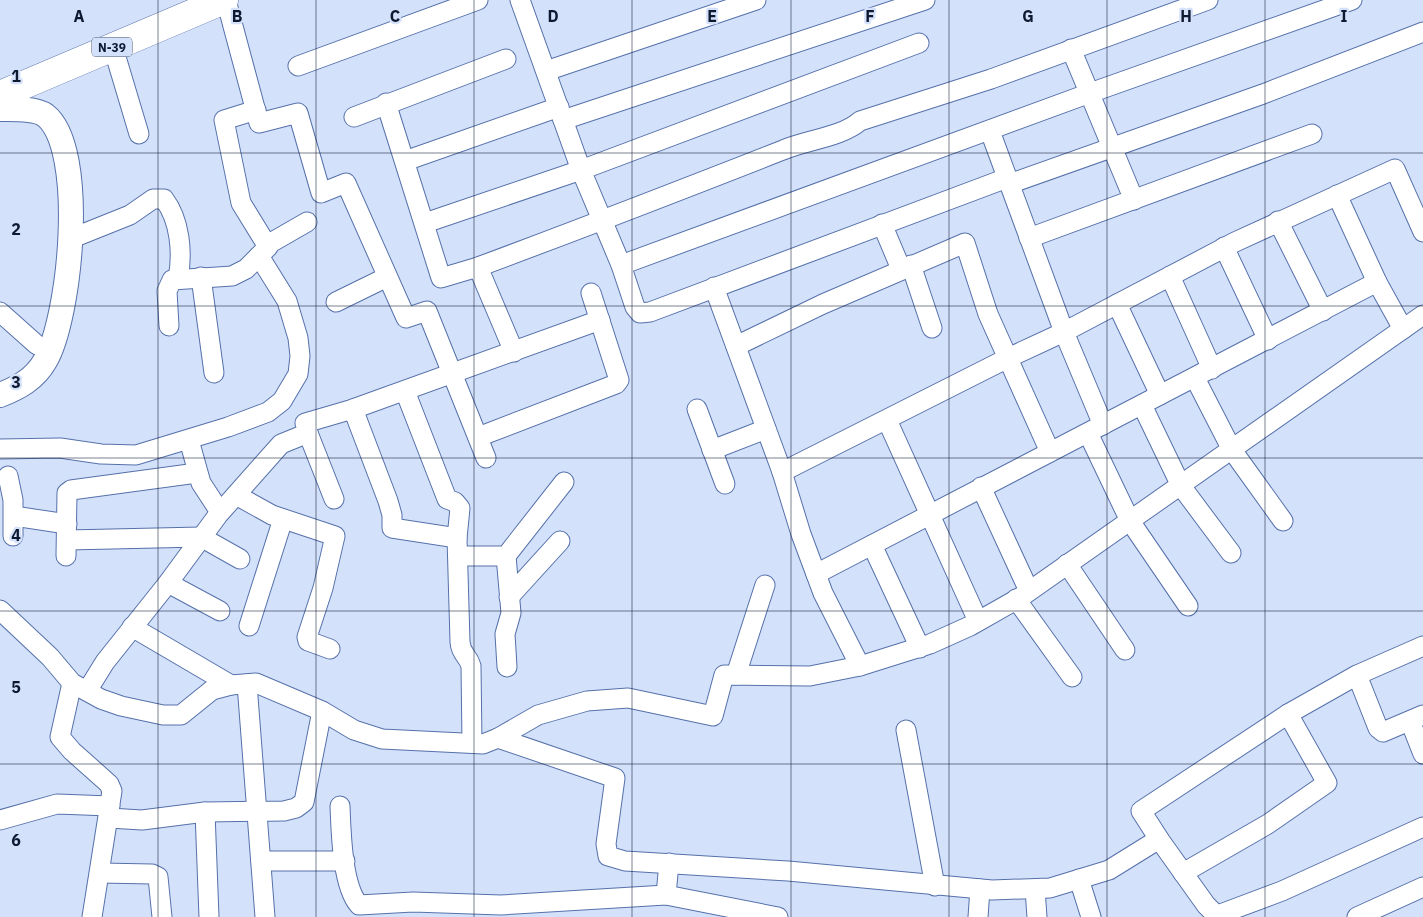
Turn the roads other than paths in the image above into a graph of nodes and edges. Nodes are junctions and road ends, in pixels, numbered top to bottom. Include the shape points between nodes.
1 (225, 0) edge
2 (478, 0) edge
3 (520, 0) edge
4 (756, 0) edge
5 (925, 0) edge
6 (1208, 0) edge
7 (1352, 0) edge
8 (1423, 32) edge
9 (919, 43) dead end
10 (113, 47) junction
11 (1071, 49) junction
12 (506, 60) dead end
13 (298, 66) dead end
14 (546, 71) junction
15 (8, 86) edge
16 (1090, 93) junction
17 (386, 103) junction
18 (0, 109) edge
19 (256, 110) junction
20 (28, 111) junction
21 (561, 113) junction
22 (354, 117) dead end
23 (990, 131) junction
24 (139, 134) dead end
25 (1312, 134) dead end
26 (1112, 147) junction
27 (405, 161) junction
28 (581, 170) junction
29 (1008, 181) junction
30 (1337, 195) junction
31 (1134, 200) junction
32 (603, 221) junction
33 (1278, 221) junction
34 (307, 222) dead end
35 (424, 223) junction
36 (882, 224) junction
37 (1423, 232) edge
38 (1029, 238) junction
39 (70, 239) junction
40 (1224, 248) junction
41 (263, 250) junction
42 (621, 265) junction
43 (478, 267) junction
44 (906, 267) junction
45 (1170, 276) junction
46 (201, 277) junction
47 (178, 278) junction
48 (387, 278) junction
49 (1377, 282) junction
50 (714, 287) junction
51 (591, 293) dead end
52 (336, 302) dead end
53 (1117, 304) junction
54 (1323, 311) junction
55 (0, 312) edge
56 (1423, 315) edge
57 (600, 320) junction
58 (168, 326) dead end
59 (932, 328) dead end
60 (1403, 329) junction
61 (1064, 332) junction
62 (1268, 340) junction
63 (37, 345) junction
64 (736, 346) junction
65 (514, 352) junction
66 (1008, 358) junction
67 (1212, 369) junction
68 (214, 373) dead end
69 (453, 373) junction
70 (1195, 378) junction
71 (0, 380) edge
72 (405, 391) junction
73 (0, 395) edge
74 (1160, 395) junction
75 (1142, 405) junction
76 (353, 409) junction
77 (696, 409) dead end
78 (887, 420) junction
79 (766, 429) junction
80 (1095, 429) junction
81 (308, 433) junction
82 (478, 437) junction
83 (189, 440) junction
84 (0, 449) edge
85 (712, 450) junction
86 (1232, 450) junction
87 (1050, 452) junction
88 (486, 458) dead end
89 (782, 472) junction
90 (197, 473) junction
91 (8, 476) dead end
92 (564, 482) dead end
93 (725, 484) dead end
94 (1181, 486) junction
95 (981, 488) junction
96 (236, 494) junction
97 (334, 499) dead end
98 (220, 512) junction
99 (929, 514) junction
100 (14, 516) junction
101 (283, 519) junction
102 (1130, 521) junction
103 (1283, 521) dead end
104 (13, 536) dead end
105 (201, 537) junction
106 (67, 540) junction
107 (560, 541) dead end
108 (872, 544) junction
109 (457, 547) junction
110 (1232, 553) dead end
111 (506, 556) junction
112 (240, 559) dead end
113 (1067, 564) junction
114 (816, 574) junction
115 (168, 583) junction
116 (765, 585) dead end
117 (1022, 595) junction
118 (509, 597) junction
119 (1188, 606) dead end
120 (220, 611) dead end
121 (1, 615) edge
122 (978, 621) junction
123 (249, 626) dead end
124 (132, 628) junction
125 (1423, 646) edge
126 (330, 648) dead end
127 (920, 648) junction
128 (1125, 650) dead end
129 (860, 666) junction
130 (507, 667) dead end
131 (736, 675) junction
132 (1357, 675) junction
133 (1072, 677) dead end
134 (239, 684) junction
135 (79, 687) junction
136 (322, 711) junction
137 (1288, 714) junction
138 (1416, 718) edge
139 (906, 730) dead end
140 (498, 738) junction
141 (472, 743) junction
142 (1423, 754) edge
143 (340, 806) dead end
144 (258, 809) junction
145 (110, 812) junction
146 (205, 812) junction
147 (0, 820) edge
148 (1423, 827) edge
149 (1159, 839) junction
150 (261, 861) junction
151 (345, 861) junction
152 (669, 863) junction
153 (1182, 872) junction
154 (100, 873) junction
155 (1079, 879) junction
156 (935, 886) junction
157 (1423, 887) edge
158 (980, 889) junction
159 (1035, 889) junction
160 (666, 896) junction
161 (1218, 916) edge
162 (92, 917) edge
163 (162, 917) edge
164 (209, 917) edge
165 (265, 917) edge
166 (778, 917) edge
167 (978, 917) edge
168 (1037, 917) edge
169 (1091, 917) edge
170 (1357, 917) edge

1 - 10 highway, N-39
1 - 19 street
2 - 13 street
3 - 14 street
4 - 14 street
5 - 21 street
6 - 11 street
7 - 16 street
8 - 26 street via 1329,70
9 - 28 street
10 - 15 highway, N-39
10 - 24 street
11 - 16 street
11 - 32 street via 860,121 851,129 803,142
12 - 17 street
14 - 21 street
16 - 23 street
16 - 26 street
17 - 22 street
17 - 27 street
18 - 20 main road
19 - 41 street via 224,120 242,203
19 - 48 street via 259,123 298,113 321,193 346,183
20 - 39 main road via 44,114 61,142 70,194
20 - 63 main road via 42,129 50,147 56,169 57,194 53,280
21 - 27 street
21 - 28 street
23 - 29 street
23 - 42 street
25 - 31 street
26 - 29 street
26 - 31 street
27 - 35 street
28 - 32 street
28 - 35 street
29 - 36 street
29 - 38 street
30 - 33 street
30 - 37 street via 1395,169
30 - 49 street
31 - 38 street
32 - 42 street
32 - 43 street
33 - 40 street
33 - 54 street
34 - 41 street
35 - 43 street via 441,278
36 - 44 street
36 - 50 street
38 - 61 street
39 - 47 street via 130,215 153,199 164,199 180,242
39 - 73 main road via 64,295 51,350 28,380
40 - 45 street
40 - 62 street
41 - 46 street via 240,273
41 - 83 street via 294,318 300,356 298,374 282,401 268,412
42 - 50 street via 635,307 640,312 650,312
43 - 65 street
44 - 59 street
44 - 64 street
44 - 66 street via 966,244 988,314
45 - 53 street
45 - 67 street
46 - 47 street
46 - 68 street
47 - 58 street via 172,280 167,291
48 - 52 street
48 - 69 street via 406,318 427,312
49 - 54 street
49 - 60 street
50 - 64 street
51 - 57 street
53 - 61 street
53 - 74 street
54 - 62 street
55 - 63 street
56 - 60 street
57 - 65 street
57 - 82 street via 619,380 616,384
60 - 86 street
61 - 66 street
61 - 80 street
62 - 67 street
63 - 71 main road via 25,363
64 - 79 street
65 - 69 street
66 - 78 street
66 - 87 street
67 - 70 street
69 - 72 street
69 - 82 street
70 - 74 street
70 - 86 street
72 - 76 street
72 - 109 street via 447,499 460,508
74 - 75 street
75 - 80 street
75 - 94 street
76 - 81 street via 305,423
76 - 109 street via 388,501 392,528
77 - 85 street
78 - 89 street
78 - 99 street
79 - 85 street
79 - 89 street
80 - 87 street
80 - 102 street
81 - 96 street via 281,444
81 - 97 street
82 - 88 street
83 - 84 street via 136,455 60,448
83 - 90 street
85 - 93 street
86 - 94 street
86 - 103 street
87 - 95 street
89 - 114 street
90 - 98 street
90 - 106 street via 71,490 67,493
91 - 100 street
92 - 111 street
94 - 102 street
94 - 110 street
95 - 99 street
95 - 117 street
96 - 98 street
96 - 101 street
98 - 105 street
99 - 108 street
99 - 122 street
100 - 104 street
100 - 106 street
101 - 123 street
101 - 126 street via 335,536 307,637 308,641
102 - 113 street
102 - 119 street
105 - 106 street
105 - 112 street
105 - 115 street
107 - 118 street
108 - 114 street
108 - 127 street
109 - 111 street
109 - 141 street via 461,651 471,666
111 - 118 street
113 - 117 street
113 - 128 street
114 - 129 street
115 - 120 street
115 - 124 street
116 - 131 street
117 - 122 street
117 - 133 street
118 - 130 street via 511,613 505,634
121 - 135 street
122 - 127 street
124 - 134 street
124 - 135 street via 105,662
125 - 132 street
127 - 129 street
129 - 131 street via 810,676
131 - 140 street via 724,675 713,716 628,698 587,701 538,715
132 - 137 street
132 - 138 street via 1378,728 1383,732
134 - 135 street via 212,690 181,715 172,716 121,706
134 - 136 street via 256,683
134 - 144 street
135 - 145 street via 60,737 109,784 112,791
136 - 141 street via 354,730 382,739
136 - 144 street via 304,802 284,811
137 - 149 street via 1141,811
137 - 153 street via 1327,783 1268,824
138 - 142 street
139 - 156 street
140 - 141 street via 483,744
140 - 152 street via 615,778 606,844 608,856 625,861
143 - 151 street
144 - 146 street
144 - 150 street
145 - 146 street via 142,820
145 - 147 street via 57,804
145 - 154 street
146 - 164 street
148 - 161 street
149 - 153 street
149 - 155 street via 1109,870
150 - 151 street
150 - 165 street
151 - 160 street via 353,896 359,905 413,902 501,905
152 - 156 street
152 - 160 street
153 - 161 street via 1206,906
154 - 162 street
154 - 163 street via 152,874 158,877
155 - 159 street
155 - 169 street
156 - 158 street
157 - 170 street
158 - 159 street
158 - 167 street
159 - 168 street
160 - 166 street

